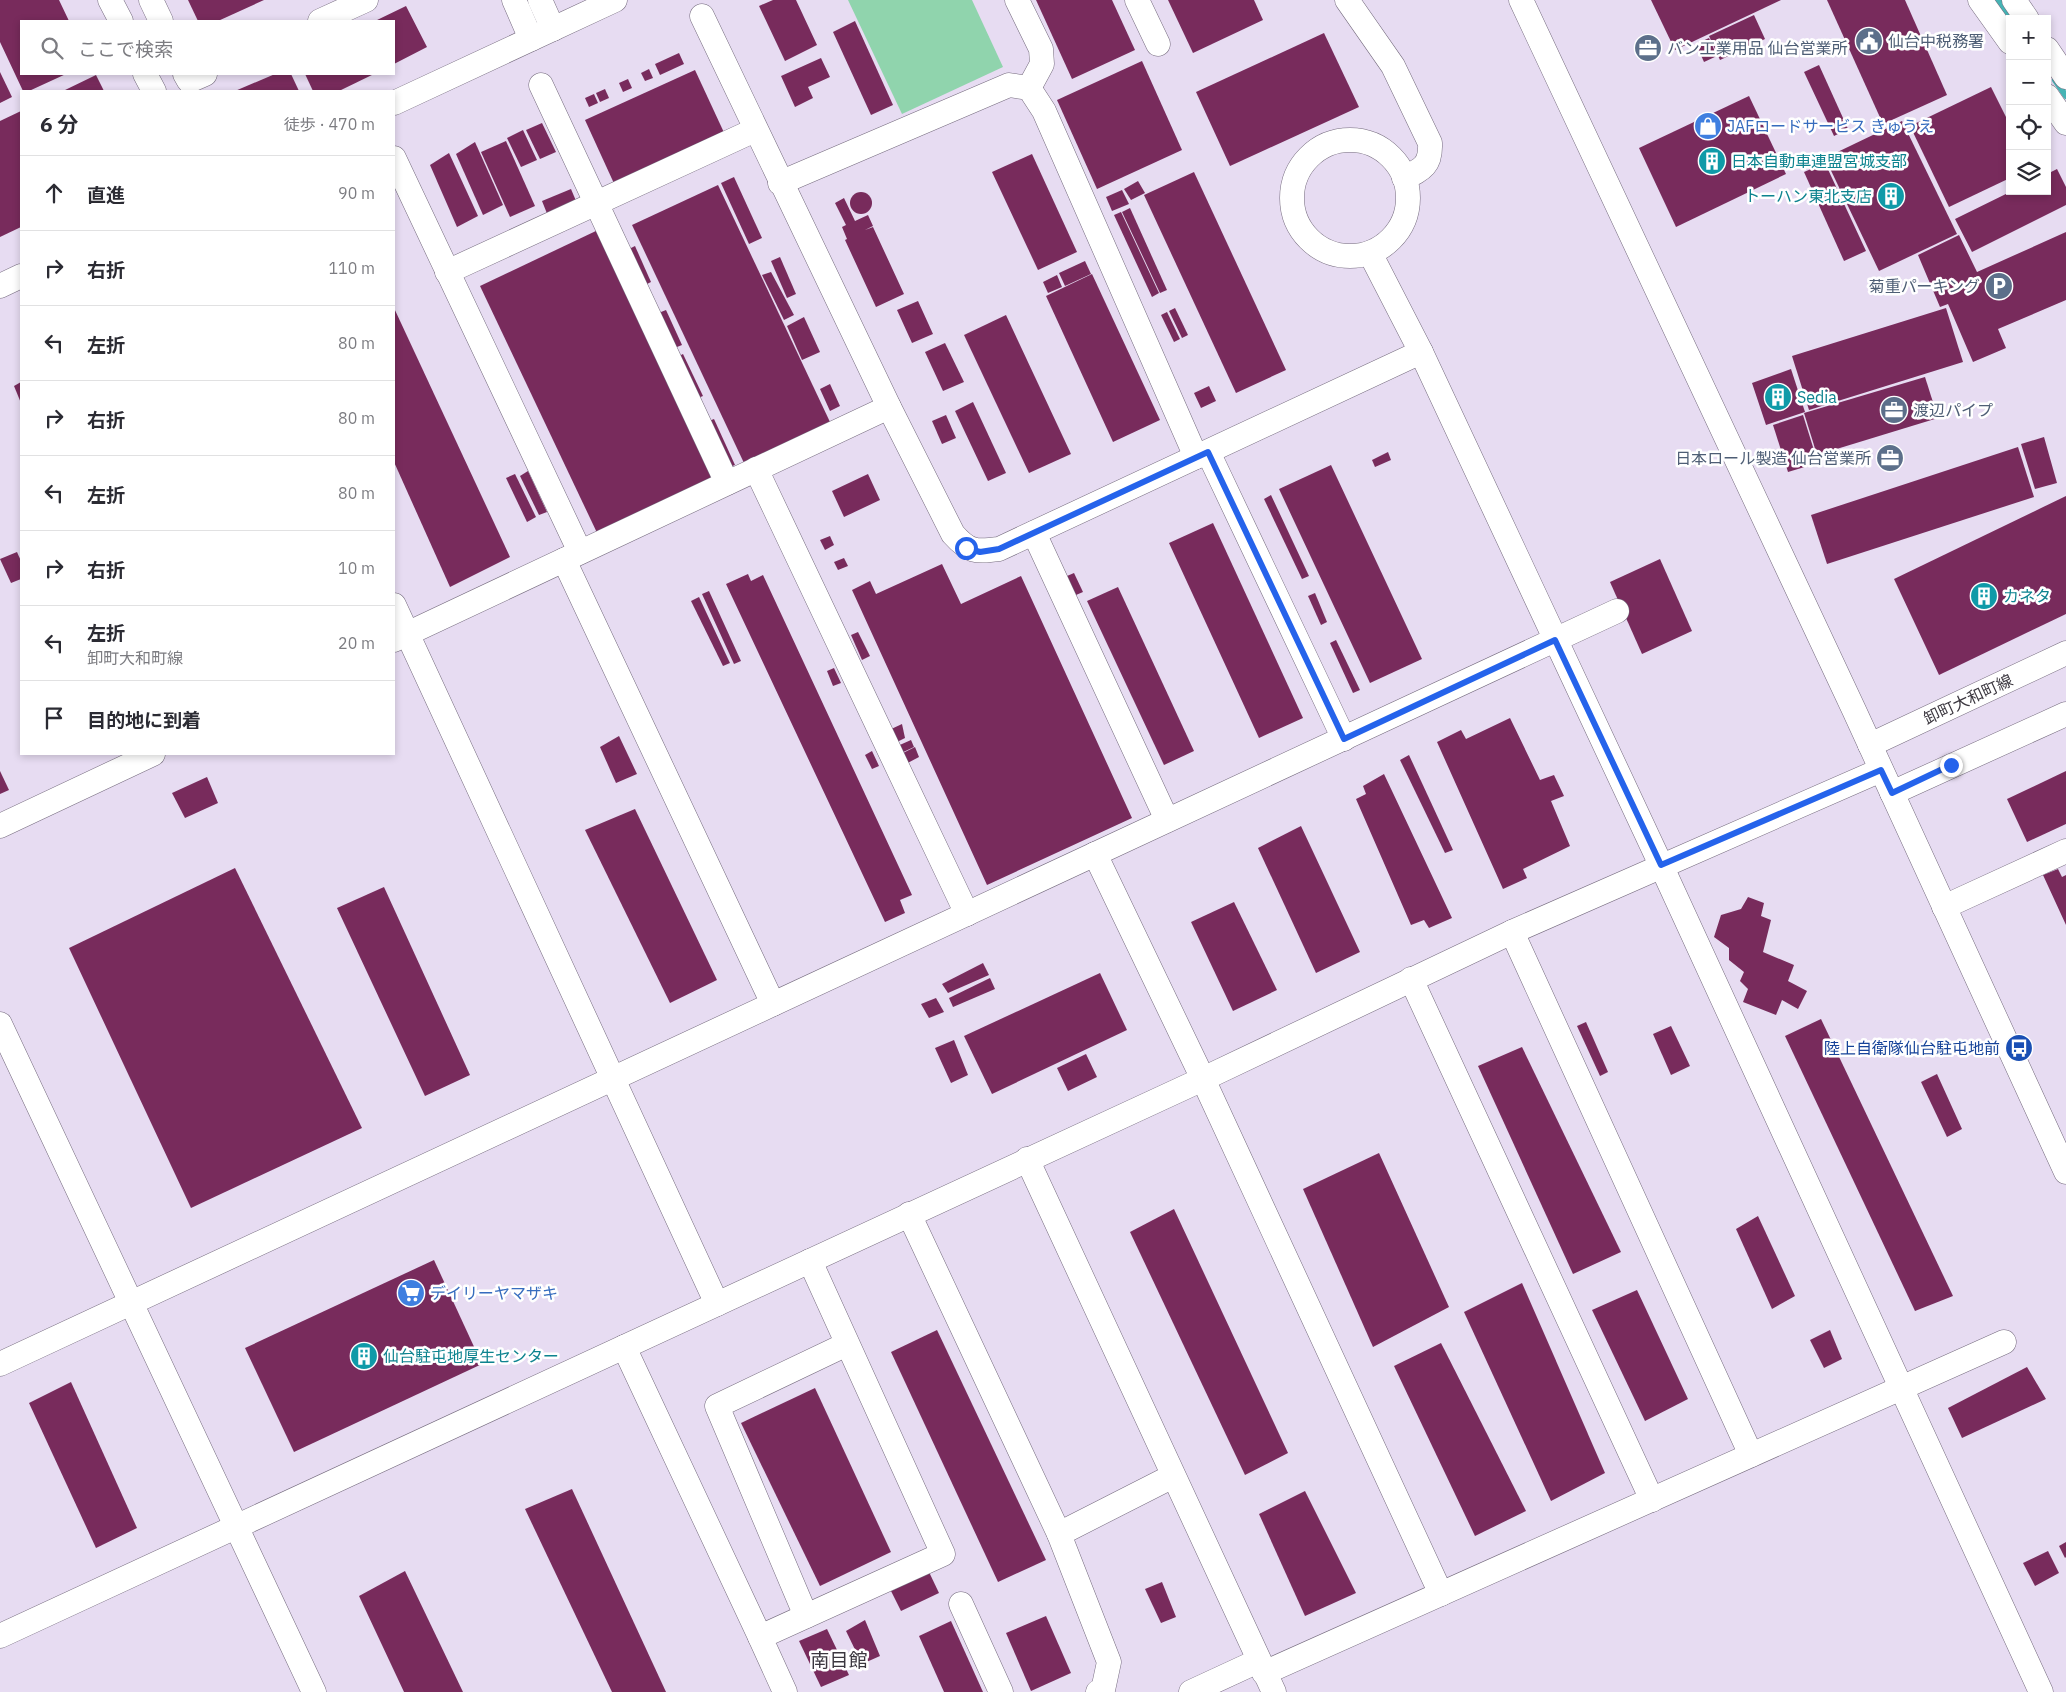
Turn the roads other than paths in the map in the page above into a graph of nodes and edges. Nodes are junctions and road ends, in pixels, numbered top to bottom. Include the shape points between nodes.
1 (110, 0) edge
2 (151, 0) edge
3 (366, 0) edge
4 (514, 0) edge
5 (540, 0) edge
6 (614, 0) edge
7 (1017, 0) edge
8 (1137, 0) edge
9 (1347, 0) edge
10 (1520, 0) edge
11 (1980, 0) edge
12 (2014, 0) edge
13 (2023, 15) edge
14 (702, 16) dead end
15 (120, 20) edge
16 (161, 20) edge
17 (322, 20) edge
18 (553, 29) junction
19 (2006, 36) edge
20 (531, 39) junction
21 (1158, 44) dead end
22 (2051, 55) edge
23 (146, 75) edge
24 (186, 75) edge
25 (203, 75) edge
26 (2066, 76) edge
27 (541, 85) dead end
28 (1029, 88) junction
29 (153, 90) edge
30 (2051, 102) edge
31 (395, 103) edge
32 (2066, 123) edge
33 (755, 130) junction
34 (395, 160) edge
35 (1404, 178) junction
36 (780, 183) junction
37 (596, 204) junction
38 (1370, 253) junction
39 (447, 272) junction
40 (20, 276) edge
41 (0, 286) edge
42 (1421, 352) junction
43 (889, 407) junction
44 (1202, 455) junction
45 (756, 469) junction
46 (727, 483) junction
47 (1034, 533) junction
48 (572, 556) junction
49 (395, 610) edge
50 (1617, 611) dead end
51 (400, 637) edge
52 (1555, 640) junction
53 (2066, 653) edge
54 (2066, 714) edge
55 (1344, 739) junction
56 (1870, 745) junction
57 (151, 755) edge
58 (1881, 770) junction
59 (1892, 793) junction
60 (1167, 820) junction
61 (0, 826) edge
62 (2066, 851) edge
63 (1095, 854) junction
64 (1661, 865) junction
65 (1944, 907) junction
66 (967, 914) junction
67 (1512, 932) junction
68 (1411, 979) junction
69 (773, 1004) junction
70 (0, 1024) edge
71 (613, 1079) junction
72 (1203, 1079) junction
73 (2058, 1131) edge
74 (1026, 1159) junction
75 (2066, 1172) edge
76 (909, 1214) junction
77 (810, 1261) junction
78 (131, 1303) junction
79 (717, 1304) junction
80 (2004, 1342) dead end
81 (847, 1344) junction
82 (624, 1348) junction
83 (0, 1364) edge
84 (1901, 1388) junction
85 (1752, 1455) junction
86 (1173, 1476) junction
87 (1652, 1500) junction
88 (236, 1526) junction
89 (1059, 1534) junction
90 (1441, 1594) junction
91 (961, 1604) dead end
92 (806, 1616) junction
93 (0, 1636) edge
94 (760, 1637) junction
95 (1265, 1675) edge
96 (314, 1692) edge
97 (785, 1692) edge
98 (1002, 1692) edge
99 (1098, 1692) edge
100 (1191, 1692) edge
101 (2041, 1692) edge

1 - 15 street
2 - 16 street
3 - 17 street
4 - 20 street
5 - 18 street
6 - 18 street
7 - 28 street via 1041,49 1042,64
8 - 21 street
9 - 35 street via 1393,66 1430,143 1430,157 1425,166
10 - 56 street
11 - 19 street
12 - 13 street
14 - 33 street
18 - 20 street
20 - 31 street
22 - 26 street
23 - 29 street
24 - 25 street via 189,81
27 - 37 street
28 - 36 street via 1009,85
28 - 44 street via 1044,111
30 - 32 street
33 - 36 street
33 - 37 street
34 - 39 street
35 - 38 street via 1408,196 1406,214 1386,244
35 - 38 street via 1394,161 1379,148 1361,141 1341,140 1323,146 1307,158 1296,174 1293,212 1301,230 1314,245 1332,254 1351,257
36 - 43 street
37 - 39 street
37 - 46 street
38 - 42 street
39 - 48 street
40 - 41 street
42 - 44 street
42 - 52 street
43 - 45 street
43 - 47 street via 953,534 966,548 980,552 999,549
44 - 47 street
44 - 55 street
45 - 46 street
45 - 66 street
46 - 48 street
47 - 60 street
48 - 51 street
48 - 69 street
49 - 51 street
50 - 52 street
51 - 71 street
52 - 55 street
52 - 64 street
53 - 56 street, 卸町大和町線
54 - 59 street
55 - 60 street
56 - 58 street
57 - 61 street
58 - 59 street
58 - 64 street
59 - 65 street
60 - 63 street
62 - 65 street
63 - 66 street
63 - 72 street
64 - 67 street
64 - 84 street
65 - 73 street
66 - 69 street
67 - 68 street
67 - 85 street
68 - 72 street
68 - 87 street
69 - 71 street
70 - 78 street
71 - 78 street
71 - 79 street
72 - 74 street
72 - 90 street
73 - 75 street
74 - 76 street
74 - 86 street
76 - 77 street
76 - 89 street
77 - 79 street
77 - 81 street
78 - 83 street
78 - 88 street
79 - 82 street
80 - 84 street
81 - 92 street via 717,1406
81 - 92 street via 943,1554
82 - 88 street
82 - 94 street
84 - 85 street
84 - 101 street
85 - 87 street
86 - 89 street
86 - 95 street
87 - 90 street
88 - 93 street
88 - 96 street
89 - 99 street via 1109,1662 1103,1690
90 - 95 street
91 - 98 street
92 - 94 street
94 - 97 street
95 - 100 street

